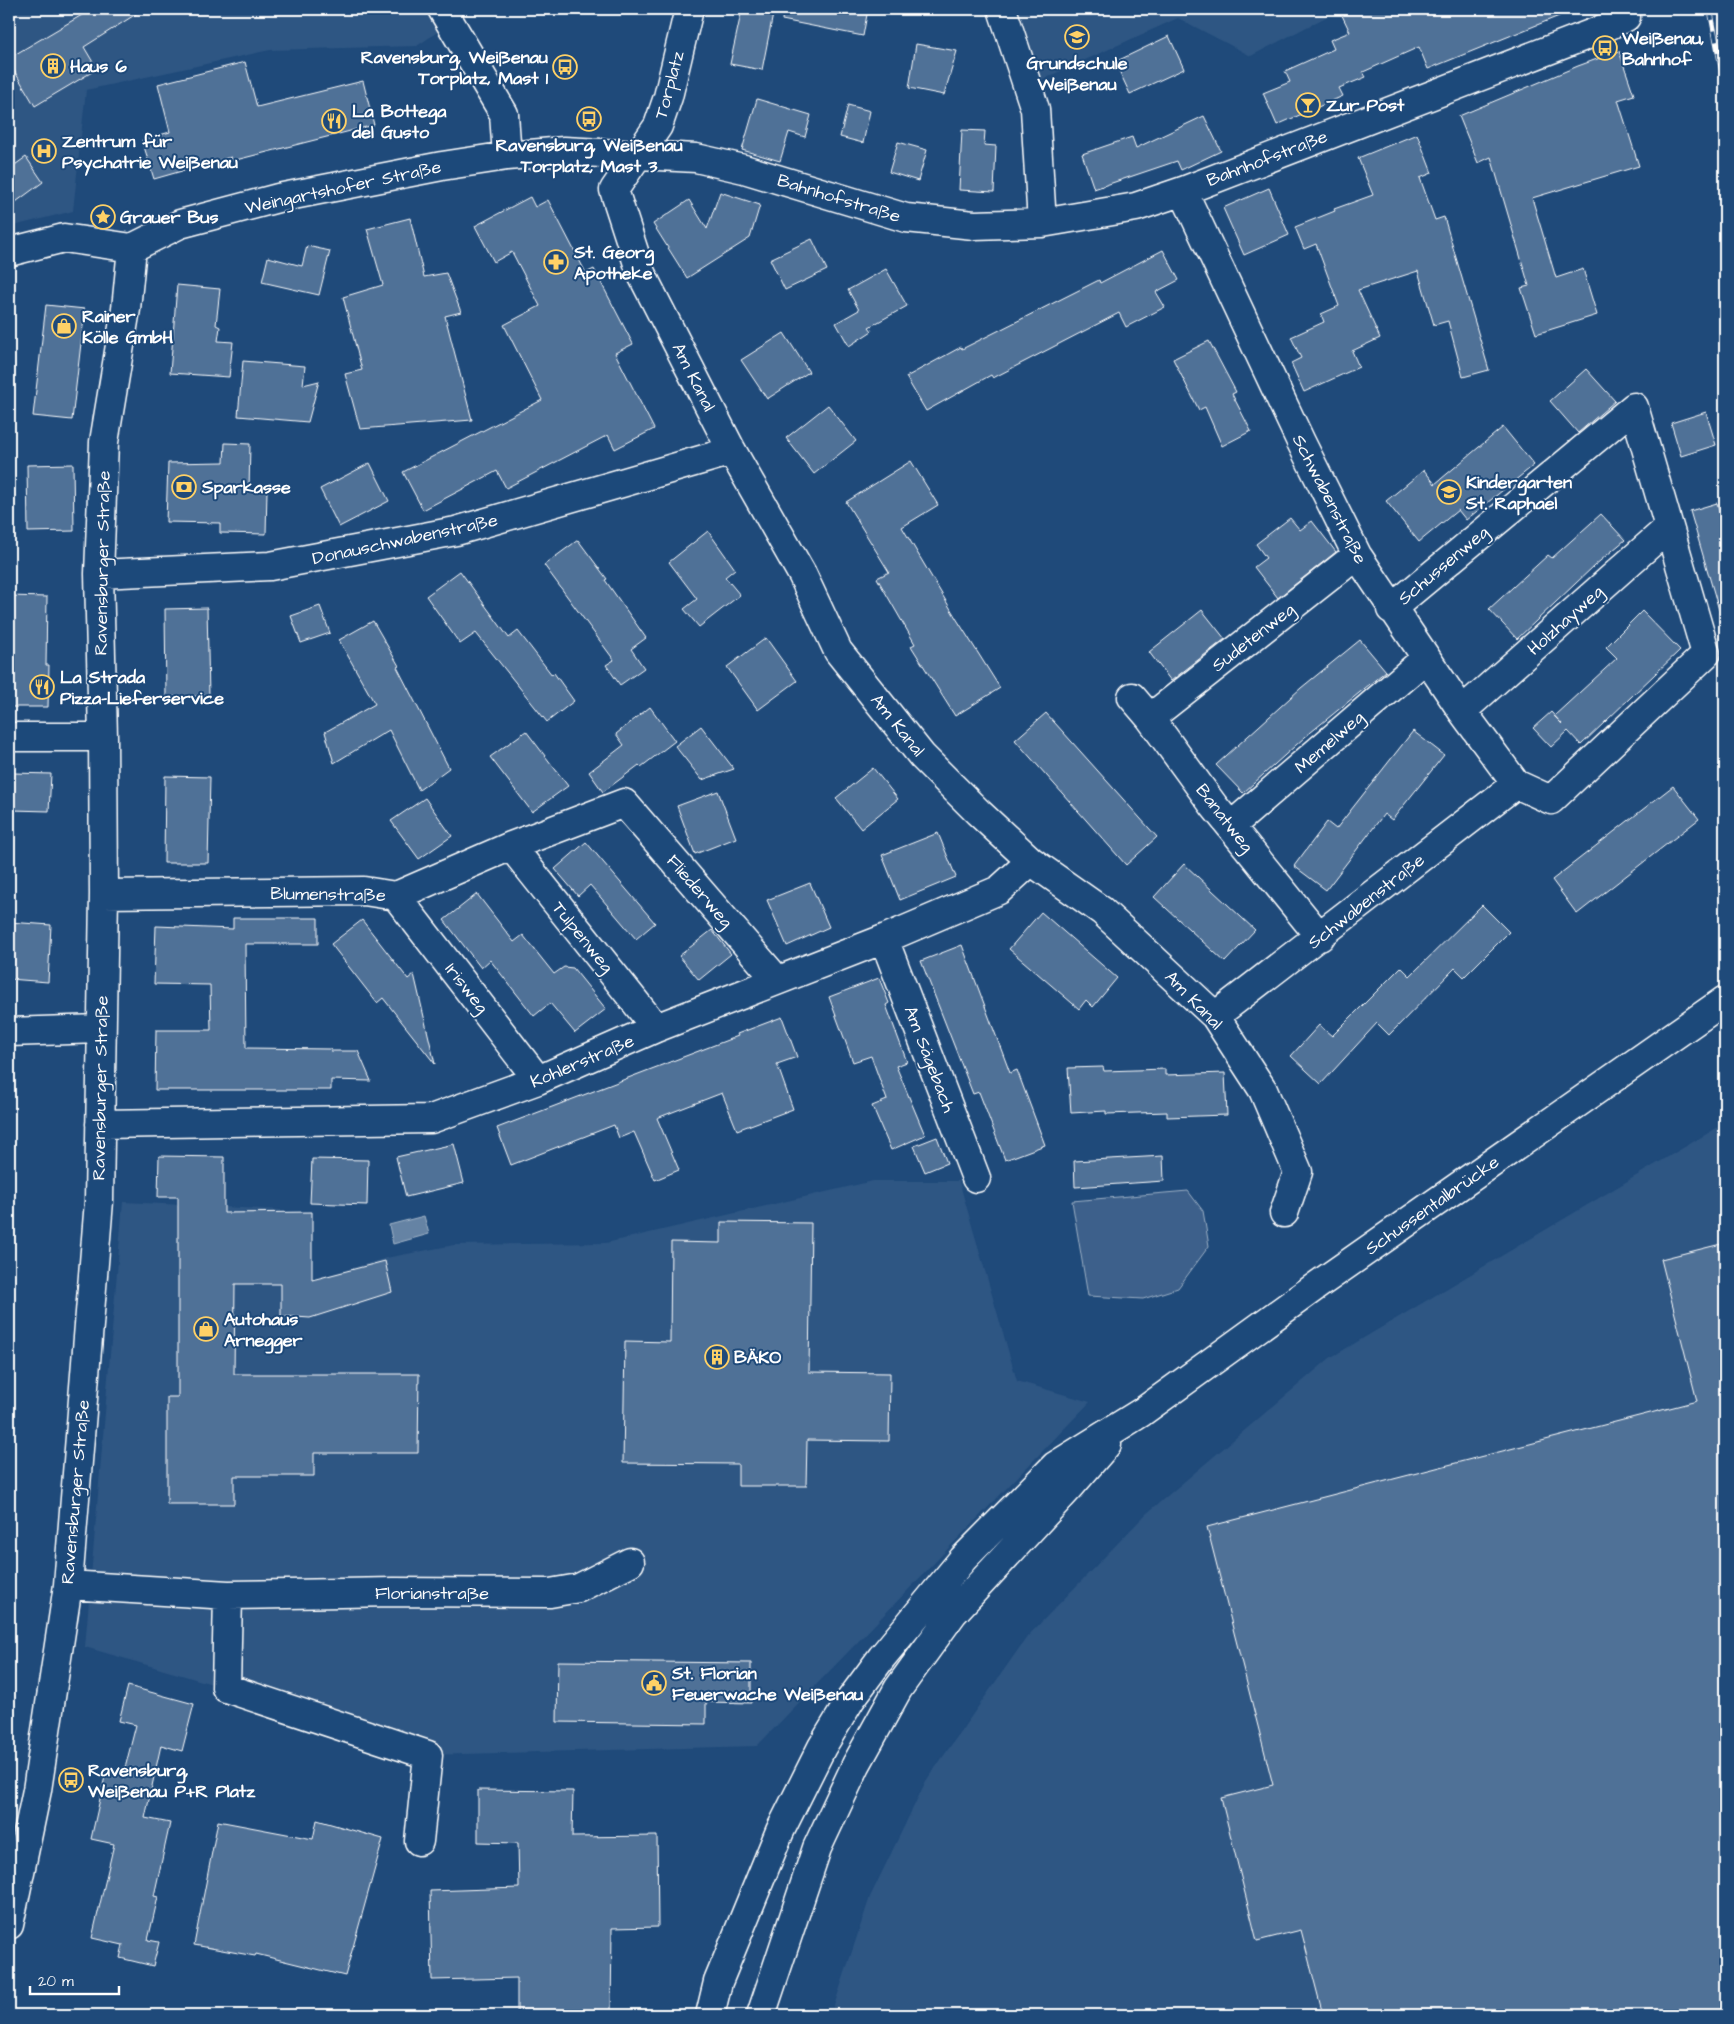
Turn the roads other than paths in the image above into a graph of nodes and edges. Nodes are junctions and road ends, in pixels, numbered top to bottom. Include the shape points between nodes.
1 (442, 9) edge
2 (688, 9) edge
3 (1002, 9) edge
4 (1624, 13) edge
5 (638, 155) junction
6 (507, 156) junction
7 (1183, 190) junction
8 (1042, 223) junction
9 (132, 248) junction
10 (9, 252) edge
11 (1634, 407) joint
12 (732, 451) junction
13 (1668, 528) junction
14 (1357, 555) junction
15 (99, 574) junction
16 (1391, 608) junction
17 (1426, 658) junction
18 (1132, 697) dead end
19 (1462, 711) junction
20 (1150, 718) junction
21 (103, 736) junction
22 (9, 737) edge
23 (1516, 784) junction
24 (624, 802) joint
25 (1231, 826) junction
26 (511, 846) junction
27 (1031, 862) junction
28 (104, 894) junction
29 (396, 896) junction
30 (1320, 936) junction
31 (884, 940) junction
32 (777, 980) junction
33 (1725, 1000) edge
34 (1215, 1016) junction
35 (656, 1028) junction
36 (100, 1030) junction
37 (9, 1032) edge
38 (538, 1080) junction
39 (100, 1124) junction
40 (976, 1178) dead end
41 (1284, 1213) dead end
42 (1133, 1418) junction
43 (630, 1562) dead end
44 (68, 1586) junction
45 (228, 1595) junction
46 (419, 1842) dead end
47 (9, 1925) edge
48 (710, 2015) edge
49 (761, 2015) edge

1 - 6 street via 504,114
2 - 5 street, Torplatz via 668,98 658,126
3 - 8 street via 1035,109
4 - 7 street, Bahnhofstraße via 1598,31
5 - 6 street, Weingartshofer Straße via 564,151
5 - 8 street, Bahnhofstraße via 696,158 744,169 906,218 974,225
5 - 12 street, Am Kanal via 614,190 641,273
6 - 9 street, Weingartshofer Straße via 278,198 180,224
7 - 8 street, Bahnhofstraße via 1136,207
7 - 14 street, Schwabenstraße
9 - 10 street via 64,238
9 - 15 street, Ravensburger Straße via 126,309 104,442
11 - 13 street, Schwabenstraße
11 - 16 street, Schussenweg
12 - 15 street, Donauschwabenstraße via 456,532 270,566
12 - 27 street, Am Kanal via 802,574 838,651 922,756
13 - 19 street, Holzhayweg
13 - 23 street, Schwabenstraße via 1706,654 1551,800
14 - 16 street, Schwabenstraße
14 - 20 street, Sudetenweg
15 - 21 street, Ravensburger Straße
16 - 17 street, Schwabenstraße
17 - 19 street, Schwabenstraße
17 - 25 street, Memelweg
18 - 20 street, Banatweg
19 - 23 street, Schwabenstraße
20 - 25 street, Banatweg
21 - 22 street
21 - 28 street, Ravensburger Straße
23 - 30 street, Schwabenstraße
24 - 26 street, Blumenstraße
24 - 32 street, Fliederweg
25 - 30 street, Banatweg
26 - 29 street, Blumenstraße
26 - 35 street, Tulpenweg
27 - 31 street, Kohlerstraße via 999,890
27 - 34 street, Am Kanal via 1102,911
28 - 29 street, Blumenstraße via 364,891
28 - 36 street, Ravensburger Straße
29 - 38 street, Irisweg
30 - 34 street, Schwabenstraße
31 - 32 street, Kohlerstraße
31 - 40 street, Am Sägebach
32 - 35 street, Kohlerstraße
33 - 42 street, Schussentalbrücke
34 - 41 street, Am Kanal via 1263,1090 1298,1172
35 - 38 street, Kohlerstraße
36 - 37 street
36 - 39 street, Ravensburger Straße
38 - 39 street, Kohlerstraße via 431,1120
39 - 44 street, Ravensburger Straße via 99,1201
42 - 48 street via 1056,1466 963,1560 851,1699 822,1746 780,1831 718,1982
42 - 49 street via 952,1614 898,1689 856,1765 817,1848
43 - 45 street, Florianstraße via 579,1588 550,1593
44 - 45 street, Florianstraße
44 - 47 street, Ravensburger Straße via 36,1790
45 - 46 street via 226,1688 428,1755

